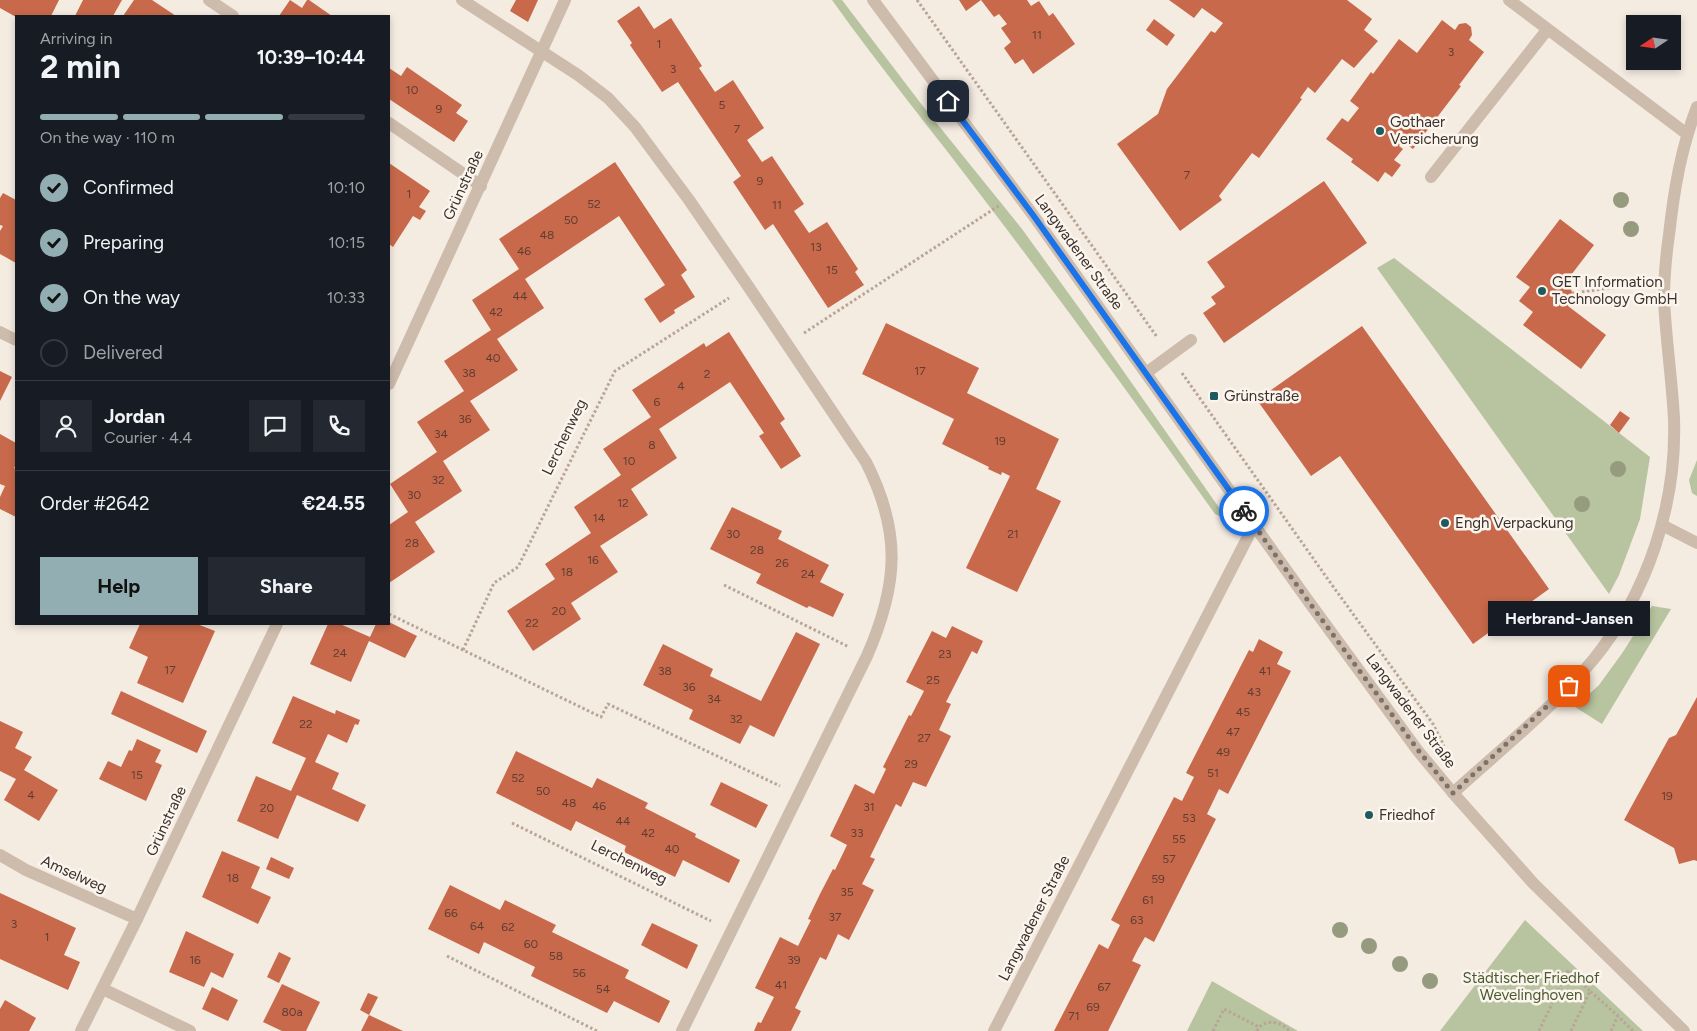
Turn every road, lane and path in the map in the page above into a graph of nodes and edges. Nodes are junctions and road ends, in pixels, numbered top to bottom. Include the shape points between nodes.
1 (210, 0) edge
2 (462, 0) edge
3 (565, 0) edge
4 (873, 0) edge
5 (917, 0) edge
6 (1508, 0) edge
7 (232, 15) edge
8 (1547, 30) junction
9 (542, 52) junction
10 (1697, 107) edge
11 (390, 124) edge
12 (1687, 134) junction
13 (1431, 177) dead end
14 (480, 186) junction
15 (1017, 194) junction
16 (1665, 281) junction
17 (748, 286) junction
18 (1572, 293) dead end
19 (0, 332) edge
20 (15, 340) edge
21 (1191, 340) dead end
22 (787, 344) junction
23 (1170, 356) junction
24 (1146, 372) junction
25 (390, 382) edge
26 (1254, 525) junction
27 (1662, 525) junction
28 (1697, 543) edge
29 (724, 585) dead end
30 (390, 614) edge
31 (277, 625) edge
32 (463, 650) junction
33 (867, 656) junction
34 (1445, 749) dead end
35 (1453, 793) junction
36 (798, 795) junction
37 (512, 823) dead end
38 (0, 855) edge
39 (137, 919) junction
40 (732, 930) junction
41 (447, 956) dead end
42 (103, 989) junction
43 (1590, 991) junction
44 (1618, 1016) junction
45 (1259, 1027) junction
46 (82, 1031) edge
47 (190, 1031) edge
48 (597, 1031) edge
49 (682, 1031) edge
50 (994, 1031) edge
51 (1213, 1031) edge
52 (1257, 1031) edge
53 (1289, 1031) edge
54 (1539, 1031) edge
55 (1571, 1031) edge
56 (1611, 1031) edge
57 (1633, 1031) edge
58 (1684, 1031) edge

1 - 7 street
2 - 9 street
3 - 9 street, Grünstraße
4 - 15 street, Langwadener Straße
5 - 23 path
6 - 8 street
8 - 12 street
8 - 13 street
9 - 14 street, Grünstraße
9 - 17 street via 608,98 635,127
10 - 12 street
11 - 14 street
12 - 16 street via 1671,212
14 - 25 street, Grünstraße
15 - 22 path
15 - 24 street, Langwadener Straße
16 - 18 path
16 - 27 street via 1674,438
17 - 22 street
17 - 32 path, Lerchenweg via 615,371 518,567 494,583
19 - 20 street
21 - 23 street
22 - 33 street via 866,462 885,506 891,534 890,585 884,616
23 - 24 street
23 - 34 path via 1433,724
24 - 26 street, Langwadener Straße
26 - 35 street, Langwadener Straße
26 - 50 street, Langwadener Straße
27 - 28 street
27 - 35 street via 1630,603 1593,659 1544,710
29 - 33 path
30 - 32 path
31 - 39 street, Grünstraße
32 - 36 path via 601,717 608,704
33 - 36 street
35 - 58 street, Langwadener Straße via 1533,883
36 - 40 street
37 - 40 path, Lerchenweg
38 - 39 street, Amselweg via 26,870
39 - 42 street, Grünstraße
40 - 49 street
41 - 48 path
42 - 46 street, Grünstraße
42 - 47 street
43 - 44 path
43 - 54 path via 1568,970
43 - 55 path
44 - 56 path
44 - 57 path
45 - 51 path via 1224,1009
45 - 52 path
45 - 53 path via 1269,1022 1279,1023

